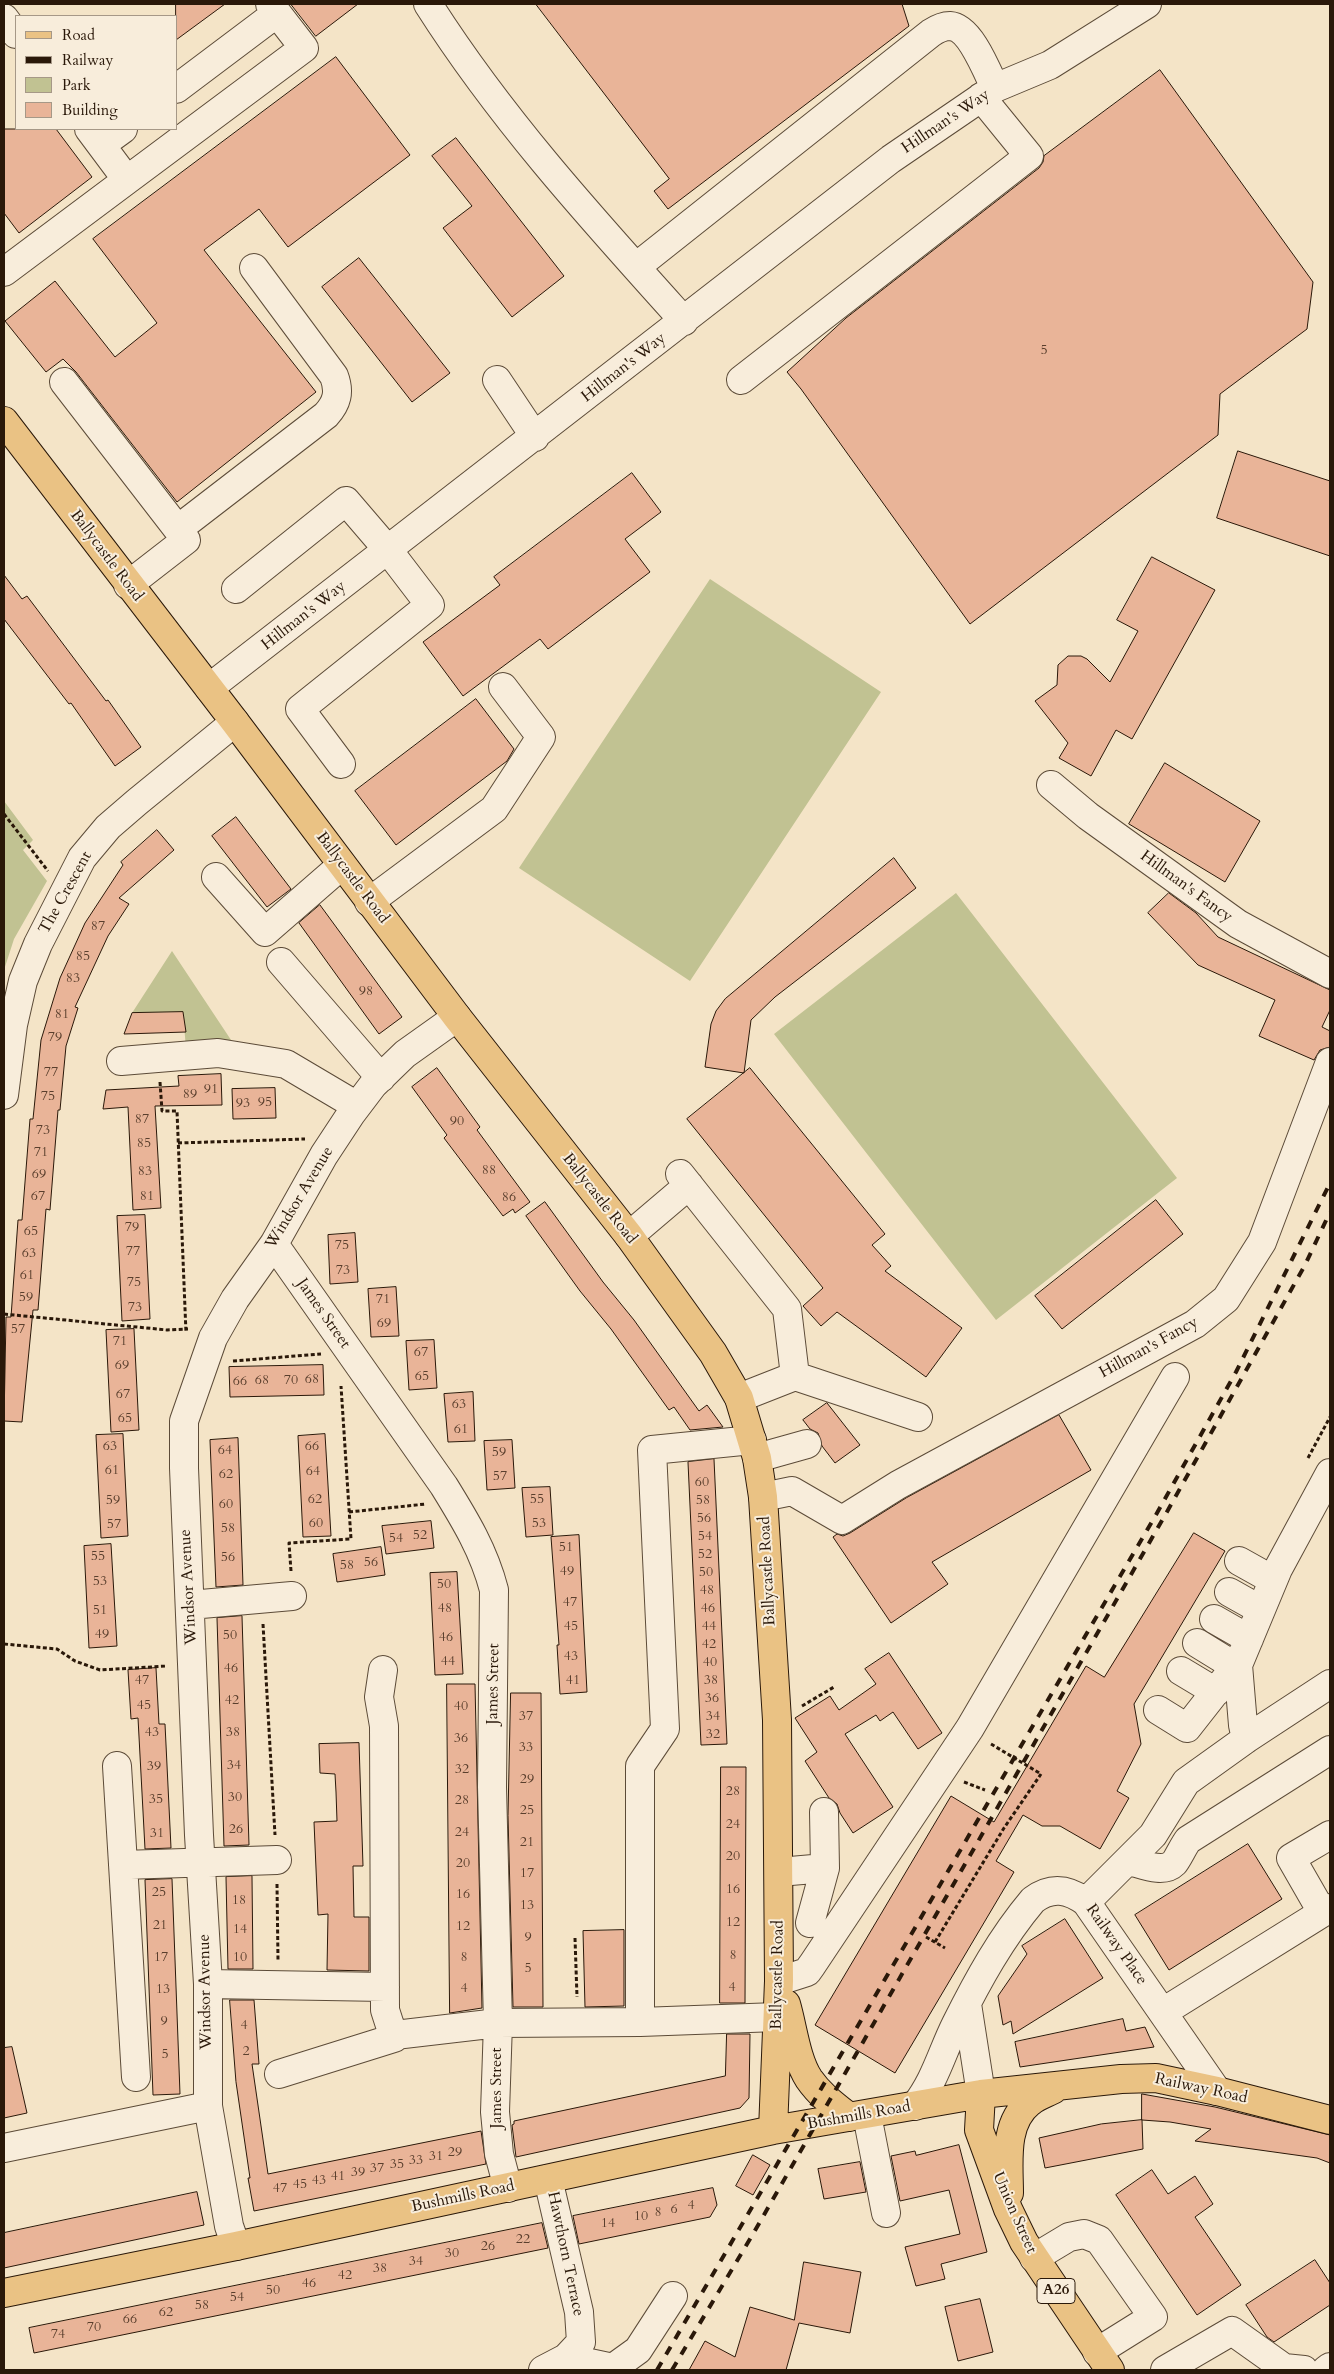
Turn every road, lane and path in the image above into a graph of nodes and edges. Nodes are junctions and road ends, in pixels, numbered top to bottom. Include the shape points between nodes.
1 (9, 4) edge
2 (428, 4) edge
3 (1147, 4) edge
4 (4, 7) edge
5 (274, 8) edge
6 (953, 15) edge
7 (4, 18) edge
8 (15, 33) edge
9 (178, 87) edge
10 (988, 93) junction
11 (120, 130) edge
12 (95, 137) edge
13 (127, 180) junction
14 (254, 268) dead end
15 (636, 268) junction
16 (4, 272) edge
17 (684, 321) junction
18 (497, 380) dead end
19 (741, 380) dead end
20 (64, 382) dead end
21 (4, 420) edge
22 (535, 437) junction
23 (178, 530) junction
24 (388, 550) junction
25 (128, 585) junction
26 (236, 589) dead end
27 (503, 687) dead end
28 (209, 688) junction
29 (235, 722) junction
30 (341, 764) dead end
31 (1051, 785) dead end
32 (4, 814) edge
33 (342, 865) junction
34 (216, 878) dead end
35 (63, 891) junction
36 (369, 902) junction
37 (281, 962) dead end
38 (1330, 974) edge
39 (456, 1017) junction
40 (158, 1058) junction
41 (121, 1061) dead end
42 (1330, 1062) edge
43 (381, 1078) junction
44 (4, 1095) edge
45 (357, 1106) junction
46 (336, 1138) junction
47 (178, 1144) junction
48 (629, 1236) junction
49 (274, 1244) junction
50 (4, 1314) edge
51 (219, 1328) junction
52 (186, 1329) junction
53 (186, 1338) dead end
54 (349, 1352) junction
55 (203, 1363) junction
56 (795, 1376) junction
57 (1175, 1378) dead end
58 (341, 1382) dead end
59 (739, 1398) junction
60 (1330, 1417) edge
61 (918, 1418) dead end
62 (807, 1444) dead end
63 (755, 1449) junction
64 (1307, 1459) dead end
65 (1330, 1473) edge
66 (763, 1497) junction
67 (454, 1501) junction
68 (349, 1512) junction
69 (292, 1596) joint
70 (262, 1599) junction
71 (190, 1605) junction
72 (1201, 1637) junction
73 (4, 1644) edge
74 (1238, 1651) junction
75 (193, 1664) junction
76 (383, 1670) dead end
77 (1330, 1684) edge
78 (834, 1687) dead end
79 (778, 1720) junction
80 (1246, 1739) junction
81 (991, 1744) dead end
82 (1330, 1750) edge
83 (117, 1766) dead end
84 (824, 1812) dead end
85 (1330, 1835) edge
86 (277, 1860) junction
87 (1129, 1861) junction
88 (201, 1862) junction
89 (123, 1865) junction
90 (825, 1868) junction
91 (779, 1872) junction
92 (1086, 1902) junction
93 (1326, 1910) edge
94 (810, 1923) dead end
95 (926, 1937) dead end
96 (575, 1938) dead end
97 (935, 1942) junction
98 (945, 1948) dead end
99 (779, 1981) junction
100 (208, 1984) junction
101 (278, 1985) junction
102 (385, 1986) junction
103 (967, 2004) junction
104 (1163, 2012) junction
105 (777, 2017) junction
106 (578, 2022) junction
107 (640, 2022) junction
108 (498, 2024) junction
109 (394, 2038) junction
110 (279, 2074) dead end
111 (136, 2077) dead end
112 (1061, 2085) junction
113 (1217, 2091) junction
114 (981, 2094) junction
115 (208, 2106) junction
116 (919, 2106) junction
117 (858, 2116) junction
118 (1330, 2120) edge
119 (773, 2130) junction
120 (979, 2130) junction
121 (4, 2148) edge
122 (548, 2179) junction
123 (508, 2188) junction
124 (1008, 2209) junction
125 (886, 2213) dead end
126 (236, 2246) junction
127 (1034, 2258) junction
128 (4, 2293) edge
129 (673, 2296) dead end
130 (1104, 2361) edge
131 (554, 2364) edge
132 (1330, 2367) edge
133 (1165, 2370) edge
134 (1304, 2370) edge
135 (1326, 2370) edge

1 - 4 street
2 - 15 street via 558,180
3 - 10 street, Hillman's Way via 1050,65
5 - 9 street
5 - 13 street via 304,48
6 - 10 street via 968,38
6 - 15 street via 942,27
7 - 8 street
10 - 17 street, Hillman's Way via 891,159
10 - 19 street via 1029,156
11 - 12 street
12 - 13 street
13 - 16 street
14 - 23 street via 334,376 338,395 326,415
15 - 17 street
17 - 22 street, Hillman's Way
18 - 22 street
20 - 23 street
21 - 25 main road, Ballycastle Road
22 - 24 street, Hillman's Way
23 - 25 street via 186,540
24 - 26 street via 346,501
24 - 28 street, Hillman's Way
24 - 30 street via 430,605 300,709
25 - 28 main road, Ballycastle Road
27 - 36 street via 541,737 494,809
28 - 29 main road, Ballycastle Road
29 - 33 main road, Ballycastle Road
29 - 35 street, The Crescent via 108,828 82,858
31 - 38 street, Hillman's Fancy via 1088,816 1238,924
32 - 35 path
33 - 34 street via 264,932
33 - 36 main road, Ballycastle Road
35 - 44 street, The Crescent via 23,981 13,1025
36 - 39 main road, Ballycastle Road
37 - 43 street
39 - 43 street, Windsor Avenue via 405,1054
39 - 48 main road, Ballycastle Road
40 - 41 street
40 - 45 street via 218,1053 286,1064
40 - 47 path via 162,1111 177,1111
42 - 66 street, Hillman's Fancy via 1262,1242 1226,1299 1195,1324 898,1485 842,1520 792,1491
43 - 45 street, Windsor Avenue
45 - 46 street, Windsor Avenue
46 - 47 path
46 - 49 street, Windsor Avenue
47 - 52 path
48 - 56 street via 685,1179 787,1309
48 - 59 main road, Ballycastle Road via 713,1353
49 - 51 street, Windsor Avenue
49 - 54 street, James Street
50 - 52 path via 167,1330
51 - 52 path
51 - 55 street, Windsor Avenue
52 - 53 path
54 - 55 path
54 - 67 street, James Street
55 - 71 street, Windsor Avenue via 184,1421
56 - 59 street
56 - 61 street
57 - 99 street via 970,1728 807,1972
58 - 68 path
59 - 63 main road, Ballycastle Road
60 - 64 path
62 - 63 street
63 - 66 main road, Ballycastle Road
63 - 107 street via 652,1450 665,1729 640,1766
65 - 74 street
66 - 79 main road, Ballycastle Road
67 - 68 path
67 - 108 street, James Street via 470,1526 494,1590 492,1787
68 - 69 path via 351,1539 289,1542
69 - 70 street
70 - 71 street
70 - 86 path
71 - 75 street, Windsor Avenue
72 - 74 street
72 - 74 street
72 - 74 street
72 - 74 street
73 - 75 path via 57,1649 75,1661 100,1670
74 - 80 street
75 - 88 street, Windsor Avenue
76 - 102 street via 379,1697 384,1726
77 - 80 street
78 - 79 path
79 - 91 main road, Ballycastle Road
80 - 87 street via 1186,1782 1153,1835
81 - 97 path, bridge via 1041,1774
82 - 87 street via 1188,1840 1176,1862 1169,1867 1157,1868
83 - 89 street
84 - 90 street
85 - 93 street via 1291,1858
86 - 88 street
86 - 101 path
87 - 92 street
88 - 89 street
88 - 100 street, Windsor Avenue
89 - 111 street
90 - 91 street
90 - 94 street
91 - 99 main road, Ballycastle Road
92 - 103 street, Railway Place via 1074,1893 1060,1889 1033,1900 990,1959
92 - 104 street, Railway Place
93 - 104 street
95 - 97 path
96 - 106 path
97 - 98 path
99 - 105 main road, Ballycastle Road
99 - 117 main road via 809,2078 828,2101
100 - 101 street
100 - 115 street, Windsor Avenue
101 - 102 street
102 - 109 street via 385,2010
103 - 114 street
103 - 116 street, Railway Place
104 - 113 street, Railway Place
105 - 107 street
105 - 119 main road, Ballycastle Road
106 - 107 street
106 - 108 street
108 - 109 street via 395,2035
108 - 123 street, James Street via 495,2112 499,2154
109 - 110 street
112 - 113 main road, Railway Road / A26 via 1156,2078
112 - 114 main road, Railway Road / A26
112 - 124 main road, A26 via 1030,2102 1014,2124 1010,2139
113 - 118 main road, Railway Road / A26
114 - 116 main road, Bushmills Road
114 - 120 main road, Union Street / A26
115 - 121 street
115 - 126 street, Windsor Avenue via 229,2226
116 - 117 main road, Bushmills Road
116 - 120 main road, Bushmills Road via 961,2116
117 - 119 main road, Bushmills Road
117 - 125 street
119 - 122 main road, Bushmills Road
120 - 124 main road, Union Street / A26
122 - 123 main road, Bushmills Road
122 - 131 street, Hawthorn Terrace via 579,2312 581,2342
123 - 126 main road, Bushmills Road
124 - 127 main road, Union Street / A26
126 - 128 main road, Bushmills Road
127 - 130 main road, Union Street / A26
127 - 130 street via 1069,2237 1084,2234 1099,2240 1153,2317
129 - 131 street via 638,2350 613,2368
132 - 135 street
133 - 134 street via 1232,2331 1284,2368

